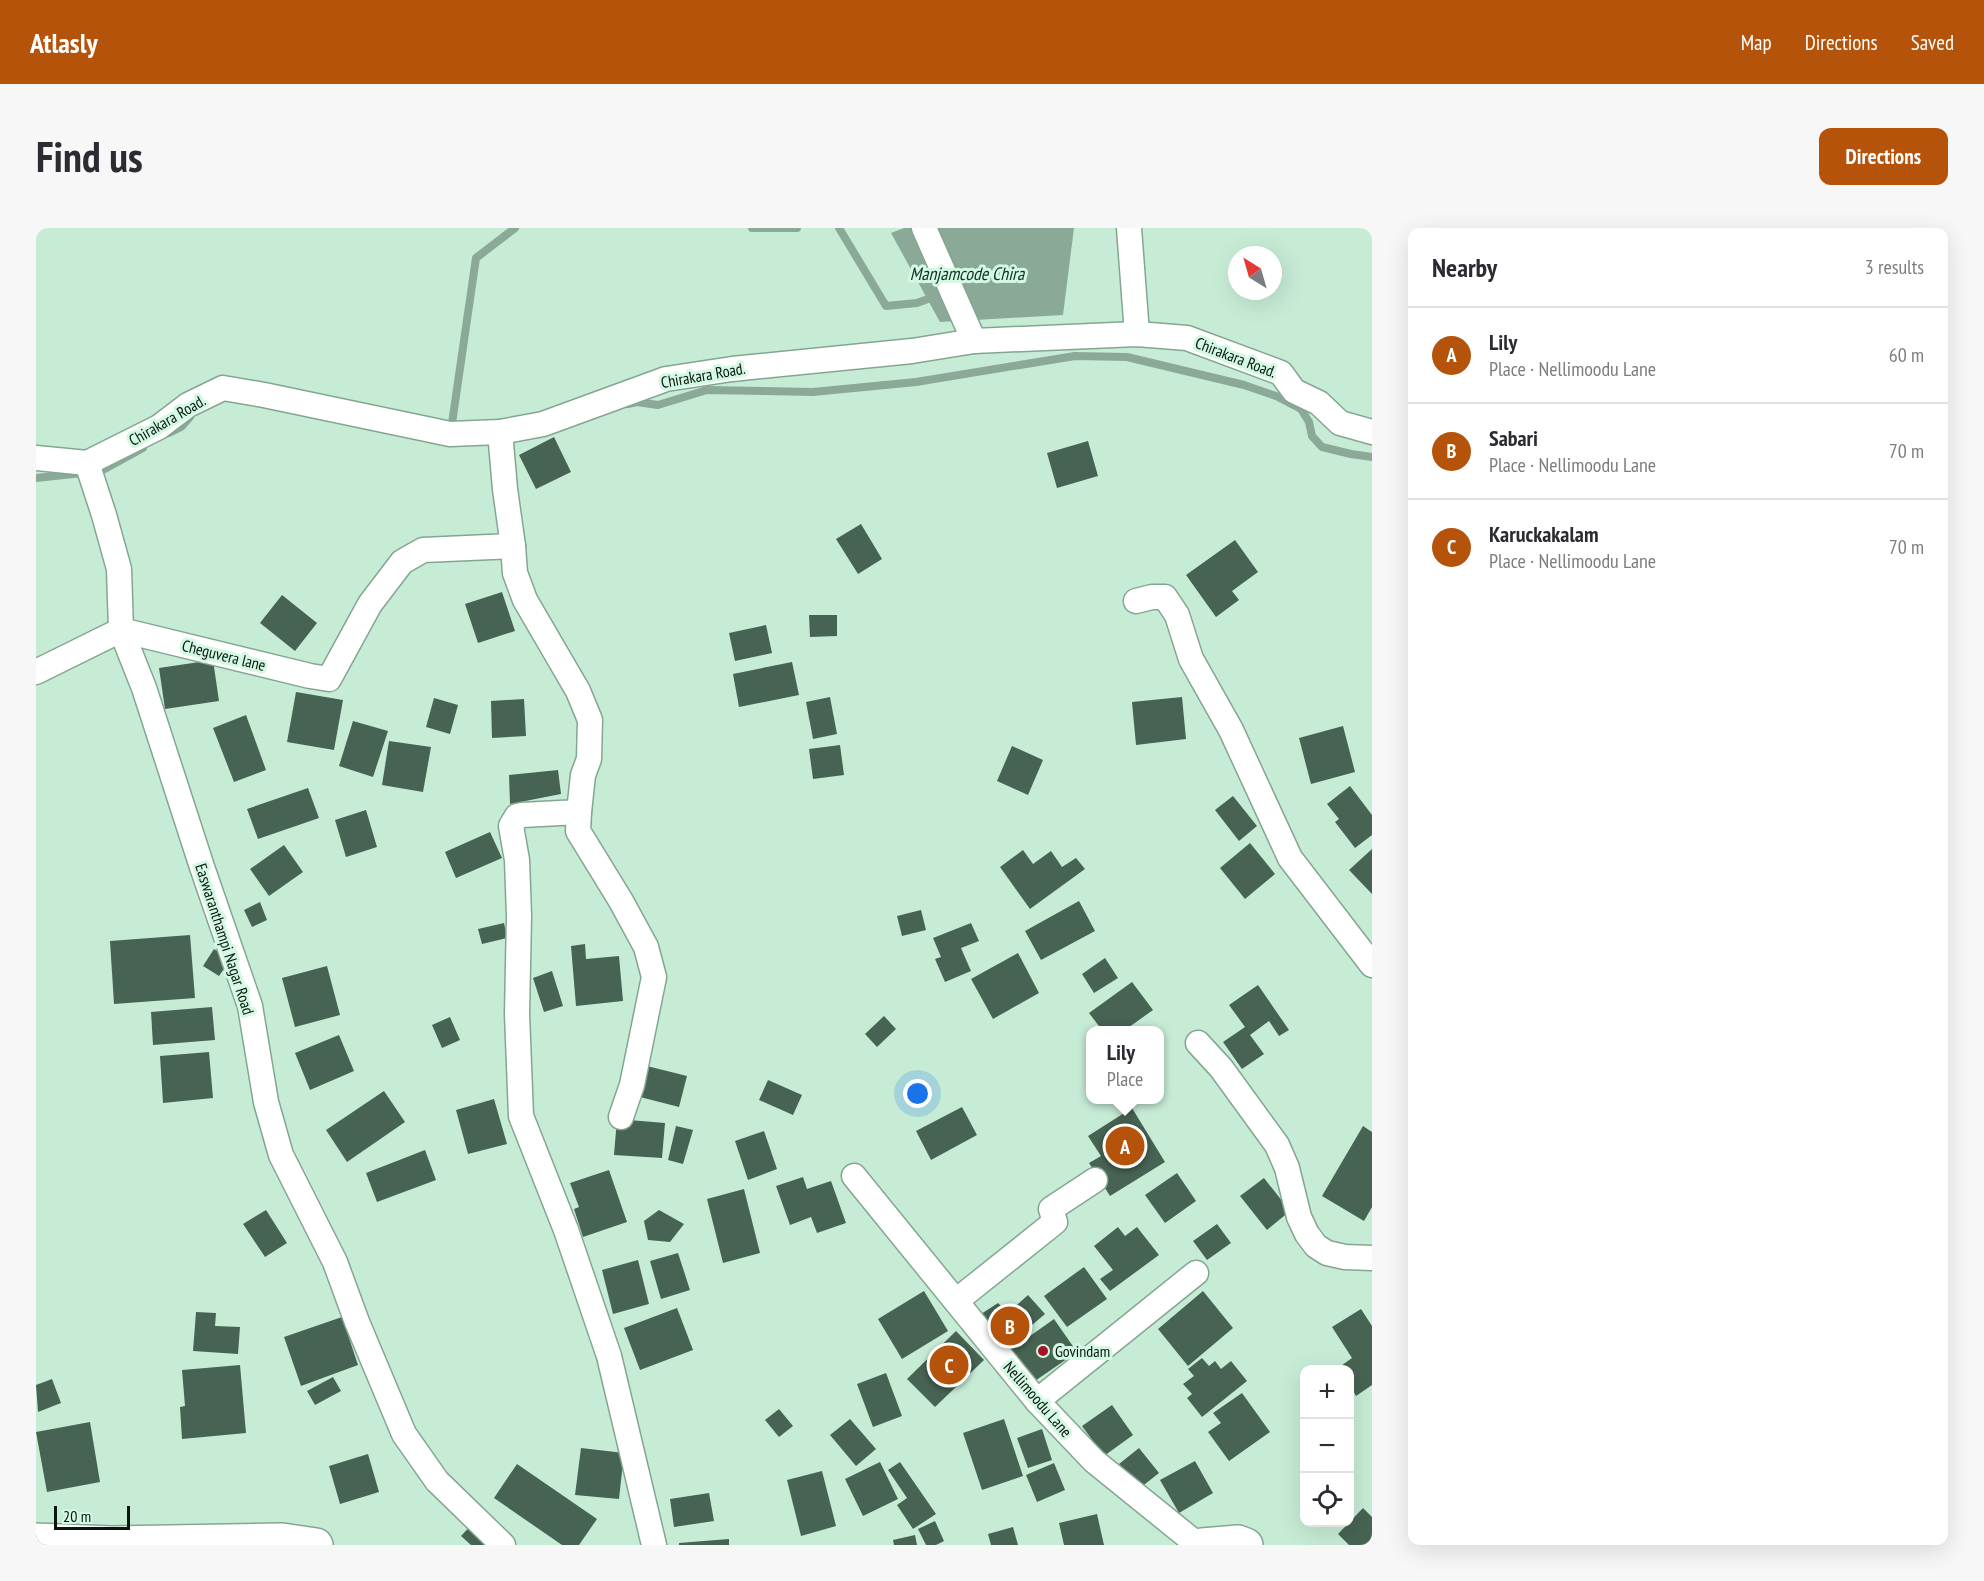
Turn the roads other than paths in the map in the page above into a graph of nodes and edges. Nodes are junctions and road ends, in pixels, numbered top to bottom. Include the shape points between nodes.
1 (924, 228) edge
2 (1130, 228) edge
3 (1137, 334) junction
4 (974, 341) junction
5 (500, 432) junction
6 (1372, 432) edge
7 (36, 458) edge
8 (87, 463) junction
9 (513, 546) junction
10 (1136, 601) dead end
11 (121, 630) junction
12 (36, 672) edge
13 (579, 812) junction
14 (1372, 965) edge
15 (1198, 1043) dead end
16 (621, 1117) dead end
17 (854, 1176) dead end
18 (1095, 1179) dead end
19 (1372, 1258) edge
20 (1196, 1273) dead end
21 (956, 1300) junction
22 (1037, 1401) junction
23 (37, 1538) edge
24 (286, 1542) edge
25 (316, 1545) edge
26 (503, 1545) edge
27 (654, 1545) edge
28 (1200, 1545) edge
29 (1246, 1545) edge

1 - 4 street
2 - 3 street
3 - 4 street, Chirakara Road.
3 - 6 street, Chirakara Road. via 1187,338 1281,373 1294,391 1319,403 1340,423
4 - 5 street, Chirakara Road. via 666,379 543,424
5 - 8 street, Chirakara Road. via 450,434 223,388 188,405 159,427
5 - 9 street
7 - 8 street
8 - 11 street, Easwaranthampi Nagar Road via 119,569
9 - 11 street, Cheguvera lane via 423,550 402,562 370,604 329,679
9 - 13 street via 515,573 525,600 578,691 590,720 589,759
10 - 14 street via 1165,597 1177,615 1191,659 1231,730 1290,858
11 - 12 street
11 - 26 street, Easwaranthampi Nagar Road via 250,1006 266,1102 281,1155 335,1262 404,1434 437,1481
13 - 16 street via 578,831 646,947 654,977 632,1085
13 - 27 street via 517,816 511,826 519,916 521,1116 566,1230 609,1356
15 - 19 street via 1277,1145 1299,1216 1316,1246 1345,1257
17 - 21 street, Nellimoodu Lane
18 - 21 street via 1051,1209 1055,1222
20 - 22 street
21 - 22 street, Nellimoodu Lane
22 - 28 street, Nellimoodu Lane via 1094,1461
23 - 24 street via 112,1543
24 - 25 street
28 - 29 street

